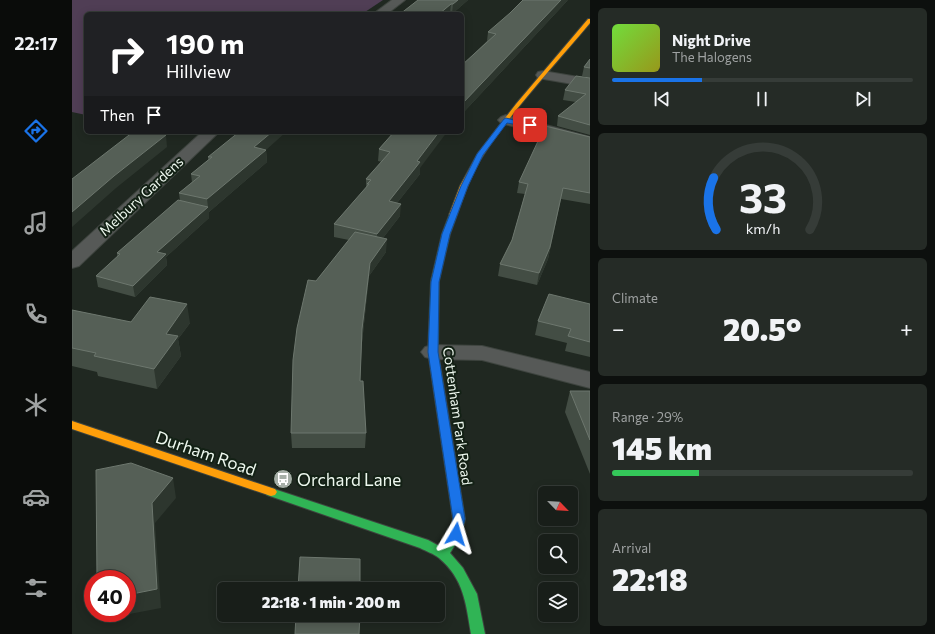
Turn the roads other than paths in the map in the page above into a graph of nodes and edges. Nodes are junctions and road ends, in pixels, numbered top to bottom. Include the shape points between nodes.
1 (399, 0) edge
2 (382, 12) edge
3 (590, 20) edge
4 (543, 75) junction
5 (590, 83) edge
6 (506, 120) junction
7 (209, 134) edge
8 (590, 142) edge
9 (72, 262) edge
10 (433, 352) junction
11 (590, 380) edge
12 (72, 425) edge
13 (443, 554) junction
14 (478, 634) edge

1 - 2 street
3 - 4 street, Cottenham Park Road
4 - 5 street
4 - 6 street, Cottenham Park Road
6 - 8 street
6 - 10 street, Cottenham Park Road via 480,154 464,186 446,234 435,282
7 - 9 street, Melbury Gardens
10 - 11 street via 482,353
10 - 13 street, Cottenham Park Road via 459,519 456,534
12 - 13 street, Durham Road via 424,544
13 - 14 street via 460,572 471,594

